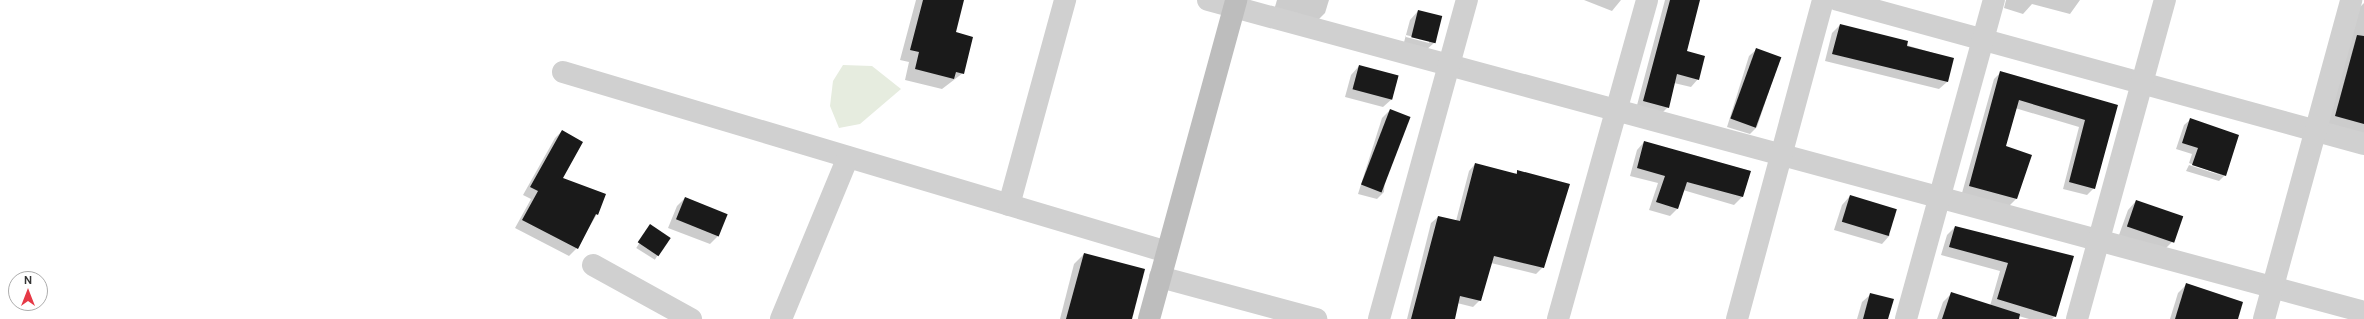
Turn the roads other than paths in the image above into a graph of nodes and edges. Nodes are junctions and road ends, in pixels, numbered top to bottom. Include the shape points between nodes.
1 (1065, 0) edge
2 (1208, 0) edge
3 (1467, 0) edge
4 (1647, 0) edge
5 (1823, 0) edge
6 (1838, 0) edge
7 (1994, 0) edge
8 (2165, 0) edge
9 (2351, 0) edge
10 (1235, 3) edge
11 (1983, 40) junction
12 (1449, 65) junction
13 (563, 72) dead end
14 (2142, 83) junction
15 (1616, 110) junction
16 (2316, 130) junction
17 (2364, 144) edge
18 (1780, 155) junction
19 (848, 157) junction
20 (1939, 198) junction
21 (1009, 205) junction
22 (2099, 241) junction
23 (1167, 252) junction
24 (593, 265) dead end
25 (1160, 277) junction
26 (2273, 288) junction
27 (2364, 312) edge
28 (692, 319) edge
29 (781, 319) edge
30 (1149, 319) edge
31 (1316, 319) edge
32 (1379, 319) edge
33 (1558, 319) edge
34 (1737, 319) edge
35 (1906, 319) edge
36 (2077, 319) edge
37 (2264, 319) edge

1 - 21 street
2 - 10 street
3 - 12 street
4 - 15 street
5 - 18 street
6 - 11 street
7 - 11 street
8 - 14 street
9 - 16 street
10 - 12 street
10 - 23 street
11 - 14 street
11 - 20 street
12 - 15 street
12 - 32 street
13 - 19 street
14 - 16 street
14 - 22 street
15 - 18 street
15 - 33 street
16 - 17 street
16 - 26 street
18 - 20 street
18 - 34 street
19 - 21 street
19 - 29 street
20 - 22 street
20 - 35 street
21 - 23 street
22 - 26 street
22 - 36 street
23 - 25 street
24 - 28 street
25 - 30 street
25 - 31 street
26 - 27 street
26 - 37 street

